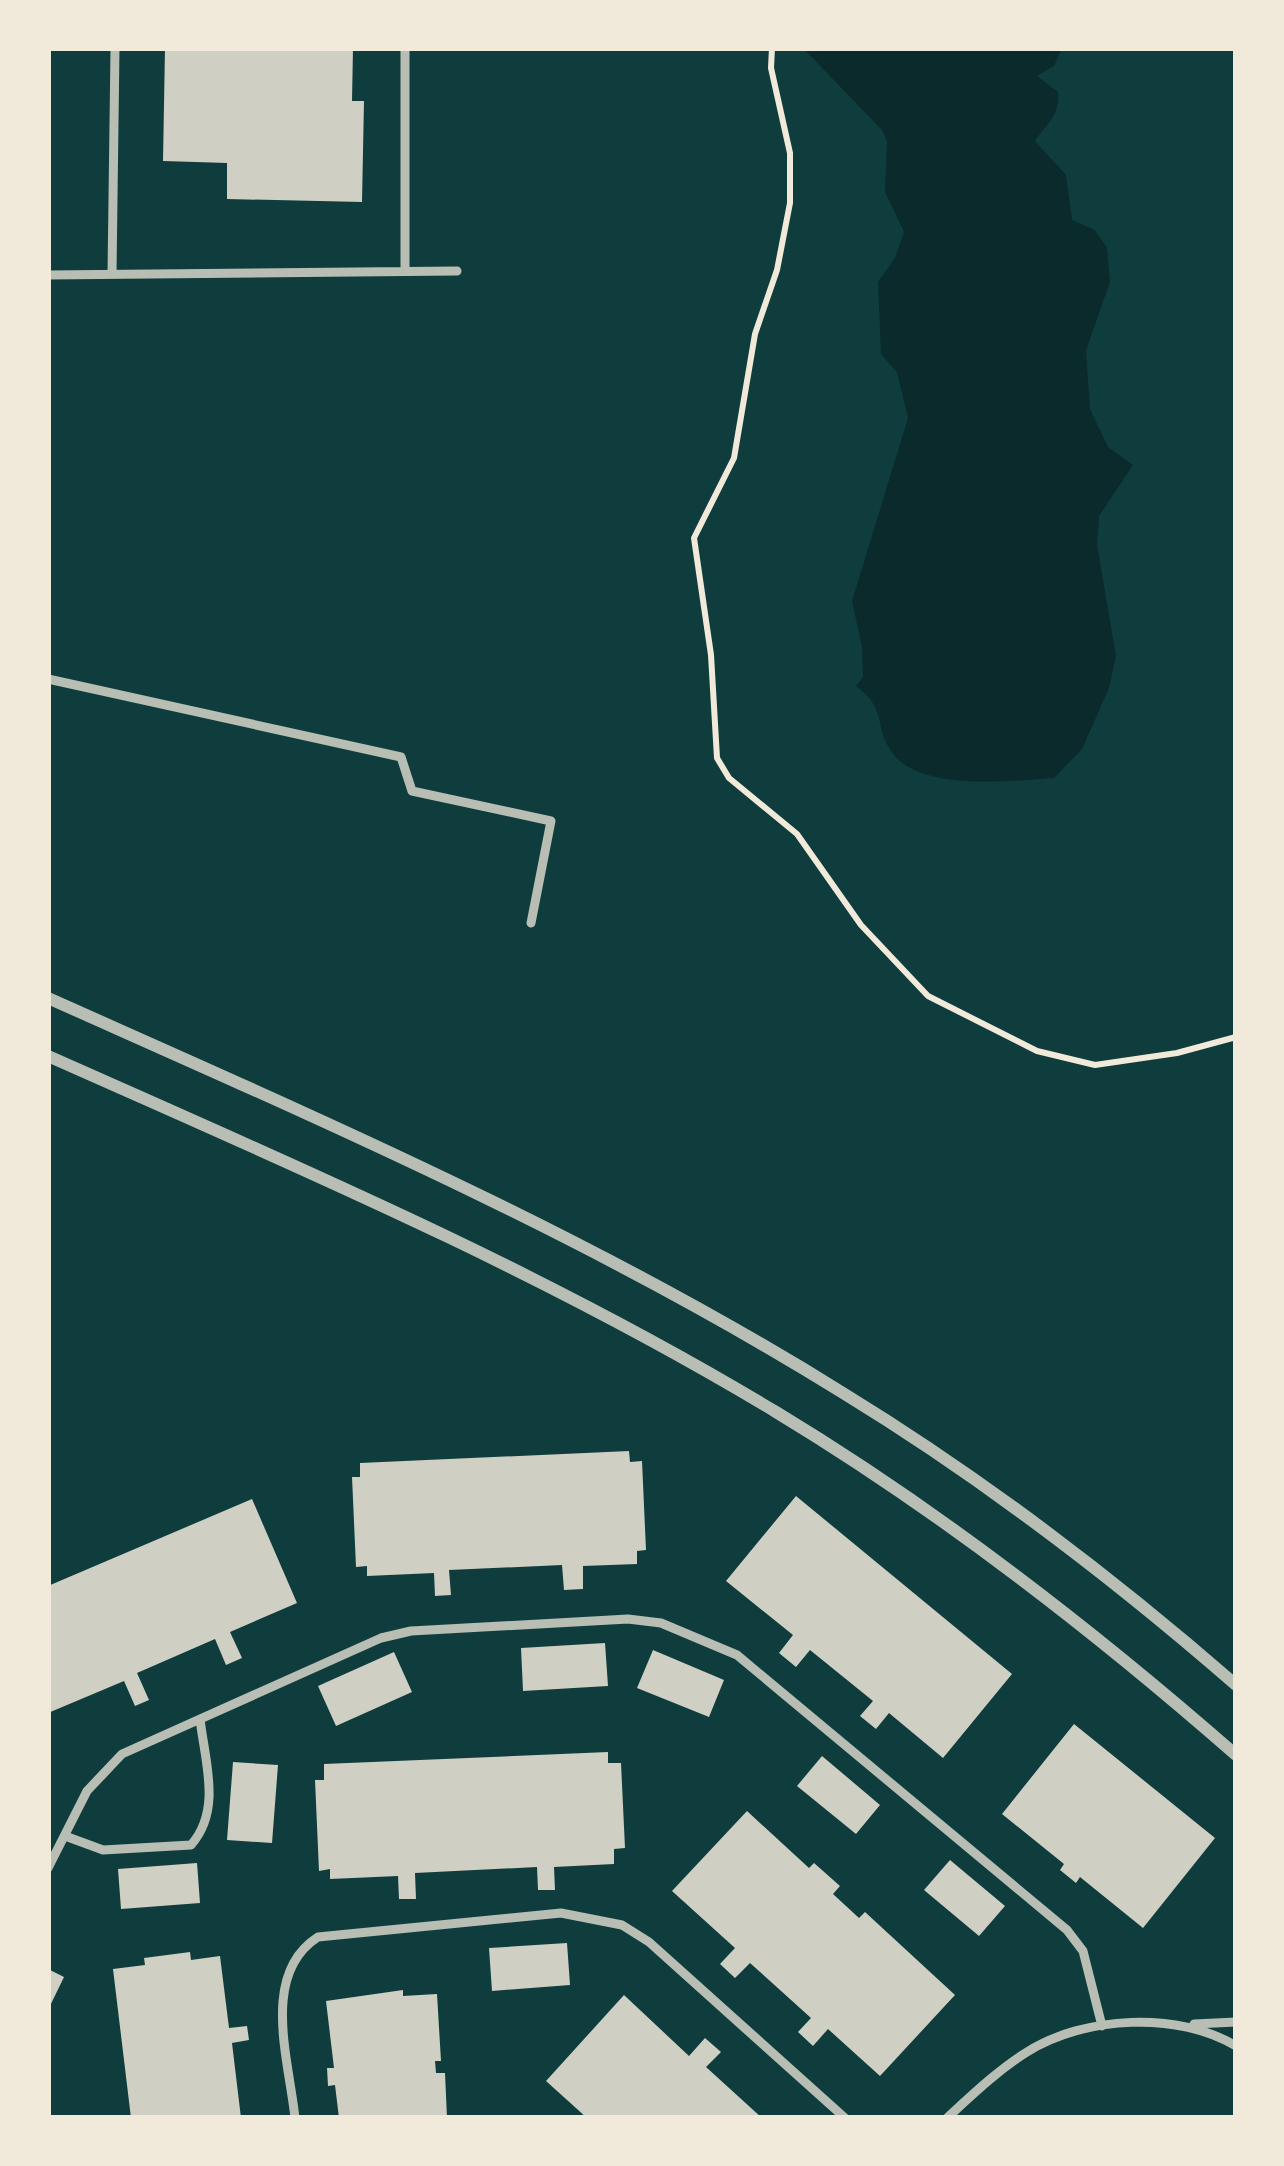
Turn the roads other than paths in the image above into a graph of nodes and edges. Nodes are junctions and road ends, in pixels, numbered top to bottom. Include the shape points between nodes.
1 (115, 48) edge
2 (404, 48) edge
3 (406, 271) junction
4 (457, 271) dead end
5 (112, 274) junction
6 (48, 275) edge
7 (48, 679) edge
8 (531, 923) dead end
9 (48, 998) edge
10 (48, 1056) edge
11 (1236, 1685) edge
12 (200, 1719) junction
13 (1236, 1755) edge
14 (64, 1835) junction
15 (48, 1868) edge
16 (1236, 2019) edge
17 (1102, 2026) junction
18 (1183, 2026) junction
19 (1236, 2046) edge
20 (295, 2118) edge
21 (845, 2118) edge
22 (946, 2118) edge

1 - 5 lane
2 - 3 lane
3 - 4 lane
3 - 5 lane
5 - 6 lane
7 - 8 lane via 400,757 412,791 551,821
9 - 11 street via 450,1179 771,1350 979,1482
10 - 13 street via 451,1237 751,1396 1023,1580
12 - 14 lane via 103,1770
12 - 14 lane via 211,1804 191,1845 103,1850
12 - 17 lane via 381,1637 411,1631 628,1619 704,1638 737,1655 1067,1930 1083,1951
14 - 15 lane
16 - 18 lane
17 - 18 lane
17 - 22 lane via 1029,2050
18 - 19 lane
20 - 21 lane via 281,1996 301,1948 318,1937 561,1913 622,1925 650,1942

